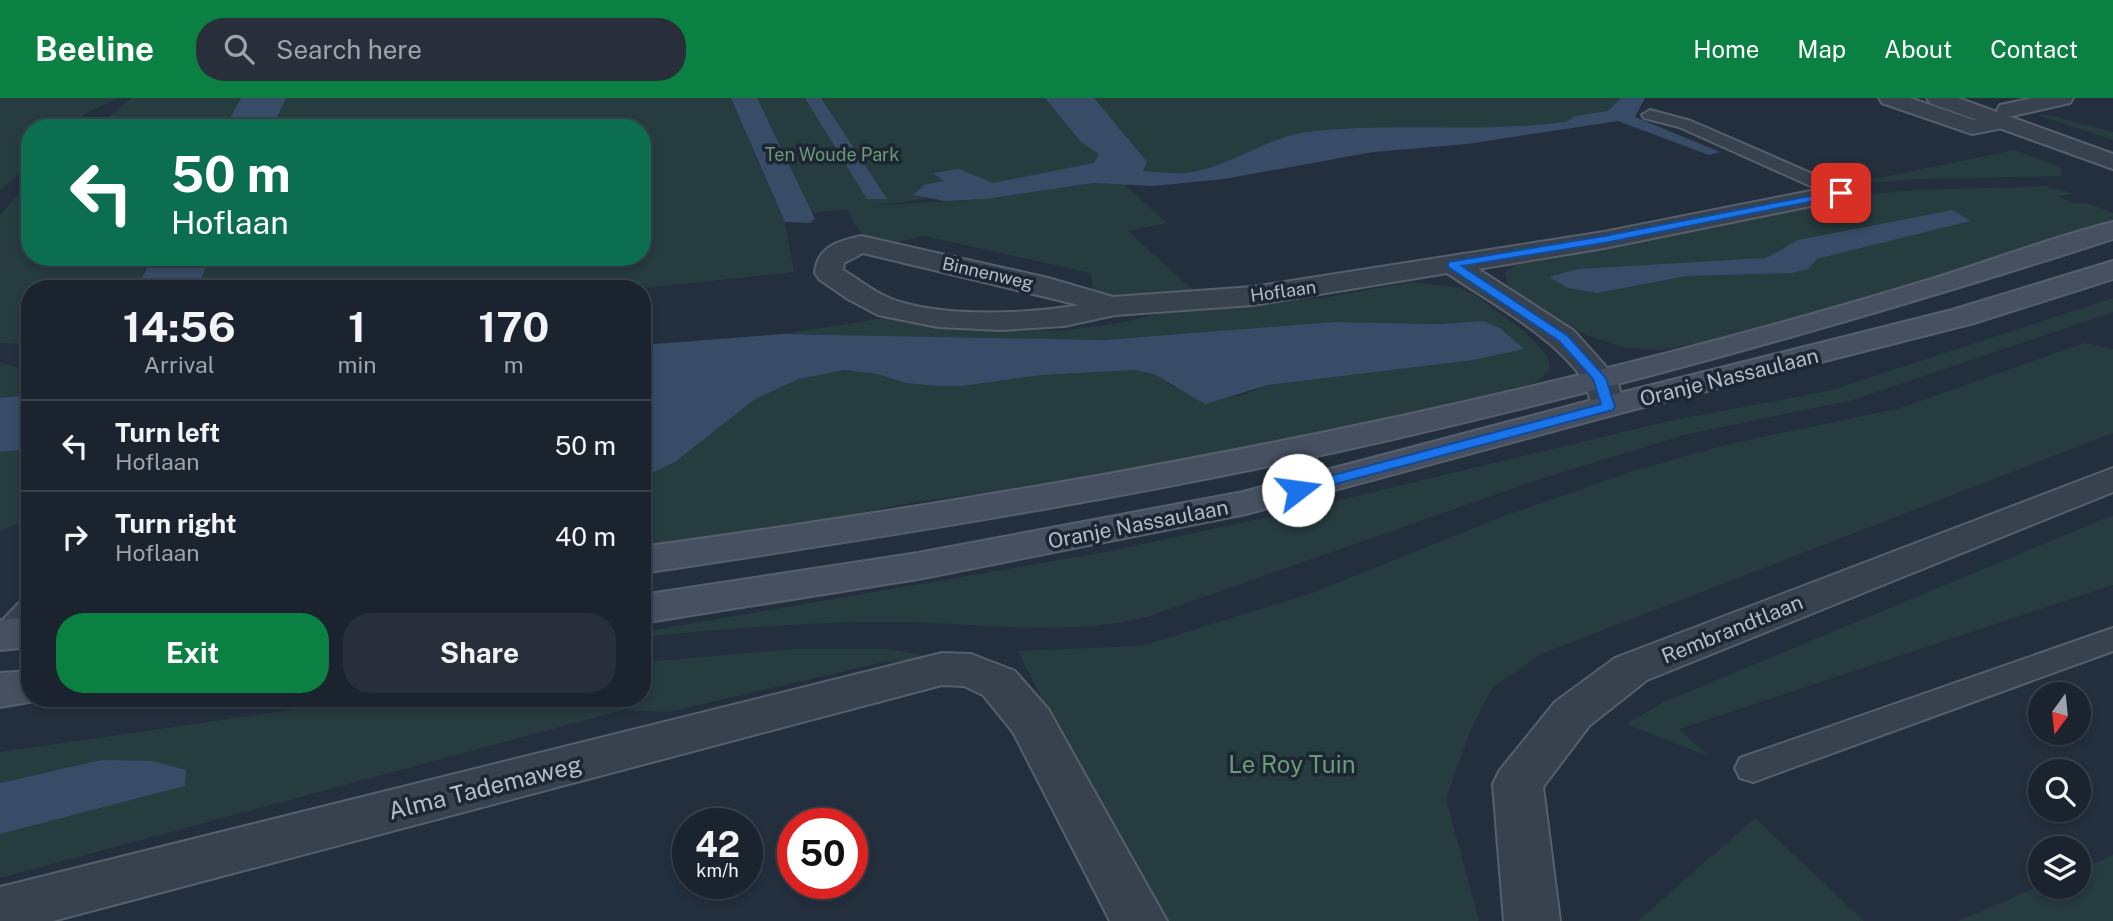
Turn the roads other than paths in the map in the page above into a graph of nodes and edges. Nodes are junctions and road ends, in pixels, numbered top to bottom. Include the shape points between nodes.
1 (1890, 98) edge
2 (1938, 98) edge
3 (1974, 98) edge
4 (2062, 98) edge
5 (2009, 109) edge
6 (1650, 115) dead end
7 (2113, 144) edge
8 (2113, 162) edge
9 (1841, 193) joint
10 (2113, 230) edge
11 (1452, 264) junction
12 (2113, 270) edge
13 (1112, 306) junction
14 (1604, 392) junction
15 (2113, 479) edge
16 (651, 559) edge
17 (651, 609) edge
18 (2113, 639) edge
19 (21, 688) edge
20 (0, 690) edge
21 (1754, 768) dead end
22 (0, 911) edge
23 (1139, 921) edge
24 (1532, 921) edge

1 - 5 street via 1972,127
2 - 5 street
3 - 5 street
4 - 5 street
5 - 7 street
5 - 8 street
6 - 9 lane via 1685,124
9 - 11 street, Hoflaan via 1604,240
10 - 14 main road, Oranje Nassaulaan
11 - 13 street, Hoflaan via 1253,296
11 - 14 street via 1563,338
12 - 14 main road, Oranje Nassaulaan via 1963,317
13 - 13 street, Binnenweg via 1079,316 1025,320 921,315 889,308 829,273 830,260 862,244
14 - 16 main road, Oranje Nassaulaan via 1349,436 1117,485
14 - 17 main road, Oranje Nassaulaan via 1246,503 918,566
15 - 24 street, Rembrandtlaan via 1630,669 1572,714 1518,784
18 - 21 lane
19 - 20 main road
22 - 23 street, Alma Tademaweg via 942,669 971,670 999,683 1031,721

